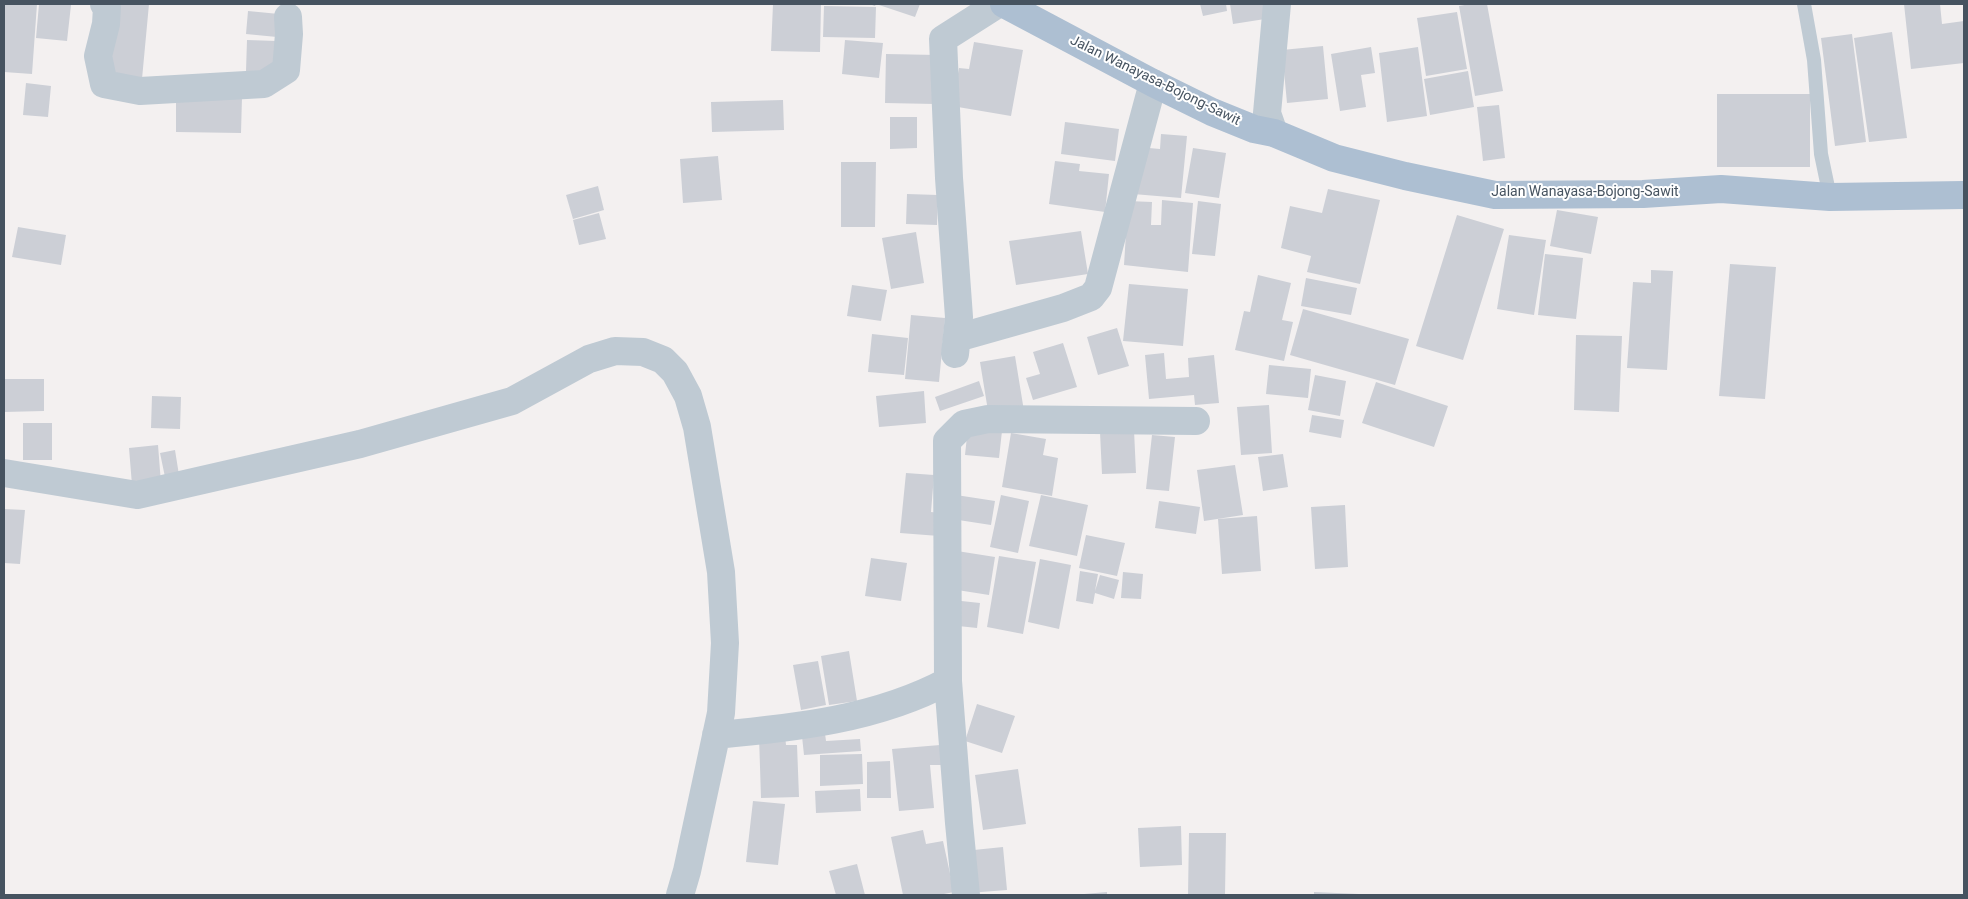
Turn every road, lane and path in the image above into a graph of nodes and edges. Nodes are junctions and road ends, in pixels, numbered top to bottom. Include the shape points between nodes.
1 (104, 4) edge
2 (998, 4) edge
3 (1004, 4) edge
4 (1277, 4) edge
5 (1804, 4) edge
6 (288, 17) dead end
7 (1153, 83) junction
8 (1274, 134) junction
9 (1964, 195) edge
10 (1830, 197) junction
11 (1196, 421) dead end
12 (4, 473) edge
13 (948, 681) junction
14 (716, 735) junction
15 (680, 895) edge
16 (966, 895) edge

1 - 6 street via 107,7 106,24 98,56 104,84 140,91 264,84 286,70
2 - 7 street via 943,39 958,316 956,346 1092,297 1098,288
3 - 7 main road, Jalan Wanayasa-Bojong-Sawit
4 - 8 street via 1267,113
5 - 10 lane via 1814,60 1821,154
7 - 8 main road, Jalan Wanayasa-Bojong-Sawit via 1212,112
8 - 10 main road, Jalan Wanayasa-Bojong-Sawit via 1334,158 1495,195 1642,194 1721,188
9 - 10 main road, Jalan Wanayasa-Bojong-Sawit
11 - 13 street via 988,419 964,424 948,441
12 - 14 street via 138,494 360,444 449,420 512,401 589,359 615,351 643,352 663,360 675,372 688,396 697,427 721,581 725,643 721,713
13 - 14 street via 933,690 874,710 780,729
13 - 16 street
14 - 15 street

